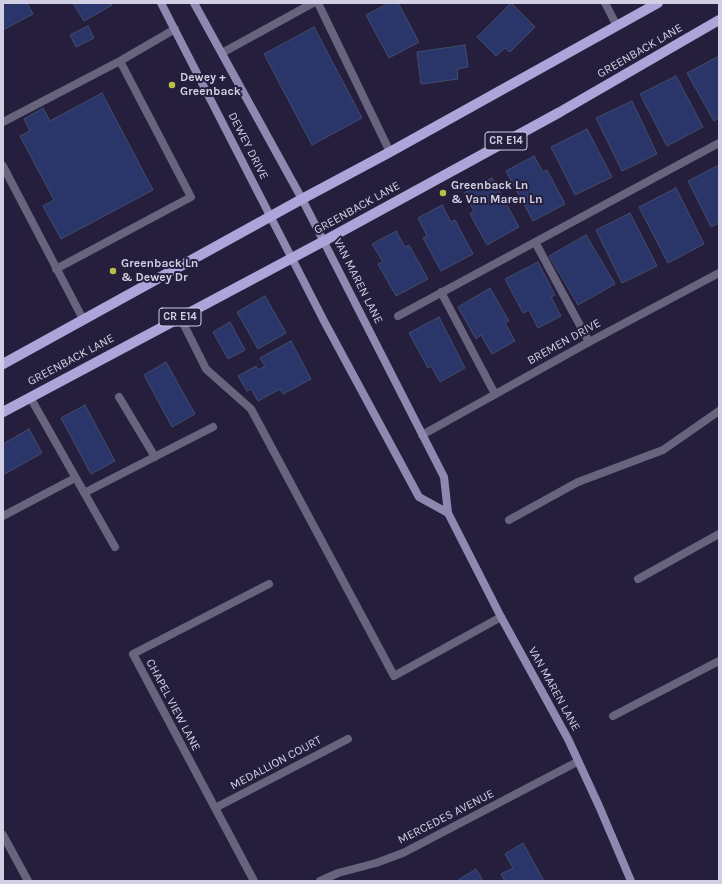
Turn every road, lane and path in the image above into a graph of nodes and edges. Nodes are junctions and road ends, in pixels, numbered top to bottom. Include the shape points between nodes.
1 (161, 3) edge
2 (194, 3) edge
3 (313, 3) edge
4 (318, 3) edge
5 (605, 3) edge
6 (658, 3) edge
7 (719, 20) edge
8 (617, 26) junction
9 (175, 29) junction
10 (222, 54) junction
11 (120, 61) junction
12 (3, 122) edge
13 (719, 143) edge
14 (390, 152) junction
15 (3, 166) edge
16 (302, 199) junction
17 (271, 216) junction
18 (324, 241) junction
19 (535, 242) junction
20 (291, 258) junction
21 (56, 269) junction
22 (719, 274) edge
23 (441, 292) junction
24 (398, 316) dead end
25 (180, 317) junction
26 (83, 319) junction
27 (589, 342) junction
28 (3, 364) edge
29 (495, 394) junction
30 (119, 396) dead end
31 (30, 397) junction
32 (719, 411) edge
33 (3, 412) edge
34 (213, 427) dead end
35 (422, 435) junction
36 (155, 457) junction
37 (75, 478) junction
38 (84, 493) junction
39 (448, 513) junction
40 (3, 516) edge
41 (509, 520) dead end
42 (719, 534) edge
43 (115, 548) dead end
44 (638, 579) dead end
45 (269, 584) dead end
46 (501, 617) junction
47 (719, 661) edge
48 (613, 716) dead end
49 (348, 739) dead end
50 (578, 762) junction
51 (215, 808) junction
52 (3, 835) edge
53 (6, 849) edge
54 (28, 881) edge
55 (254, 881) edge
56 (320, 881) edge
57 (631, 881) edge

1 - 9 main road, DEWEY DRIVE
2 - 10 main road, VAN MAREN LANE
3 - 10 street
4 - 14 street
5 - 8 street
6 - 8 main road
7 - 18 main road, GREENBACK LANE / CR E14 via 560,112
8 - 14 main road
9 - 11 street
9 - 17 main road, DEWEY DRIVE
10 - 16 main road, VAN MAREN LANE
11 - 12 street
11 - 21 street via 191,197
13 - 19 street
14 - 16 main road
15 - 21 street
16 - 17 main road
16 - 18 main road, VAN MAREN LANE
17 - 20 main road, DEWEY DRIVE
17 - 26 main road
18 - 20 main road, GREENBACK LANE / CR E14
18 - 35 main road, VAN MAREN LANE
19 - 23 street
19 - 27 street
20 - 25 main road, GREENBACK LANE / CR E14
20 - 39 main road via 419,497
21 - 26 street
22 - 27 street, BREMEN DRIVE
23 - 24 street
23 - 29 street
25 - 31 main road, GREENBACK LANE / CR E14
25 - 46 street via 206,369 251,409 394,676
26 - 28 main road
27 - 29 street, BREMEN DRIVE
29 - 35 street, BREMEN DRIVE
30 - 36 street
31 - 33 main road, GREENBACK LANE / CR E14
31 - 37 street
32 - 41 street via 663,450 578,482
34 - 36 street
35 - 39 main road, VAN MAREN LANE via 444,477
36 - 38 street
37 - 38 street
37 - 40 street
38 - 43 street
39 - 46 main road, VAN MAREN LANE
42 - 44 street
45 - 51 street, CHAPEL VIEW LANE via 132,654
46 - 50 main road, VAN MAREN LANE
47 - 48 street
49 - 51 street, MEDALLION COURT
50 - 56 street, MERCEDES AVENUE via 403,853
50 - 57 main road, VAN MAREN LANE
51 - 55 street, CHAPEL VIEW LANE
52 - 53 street
53 - 54 street

